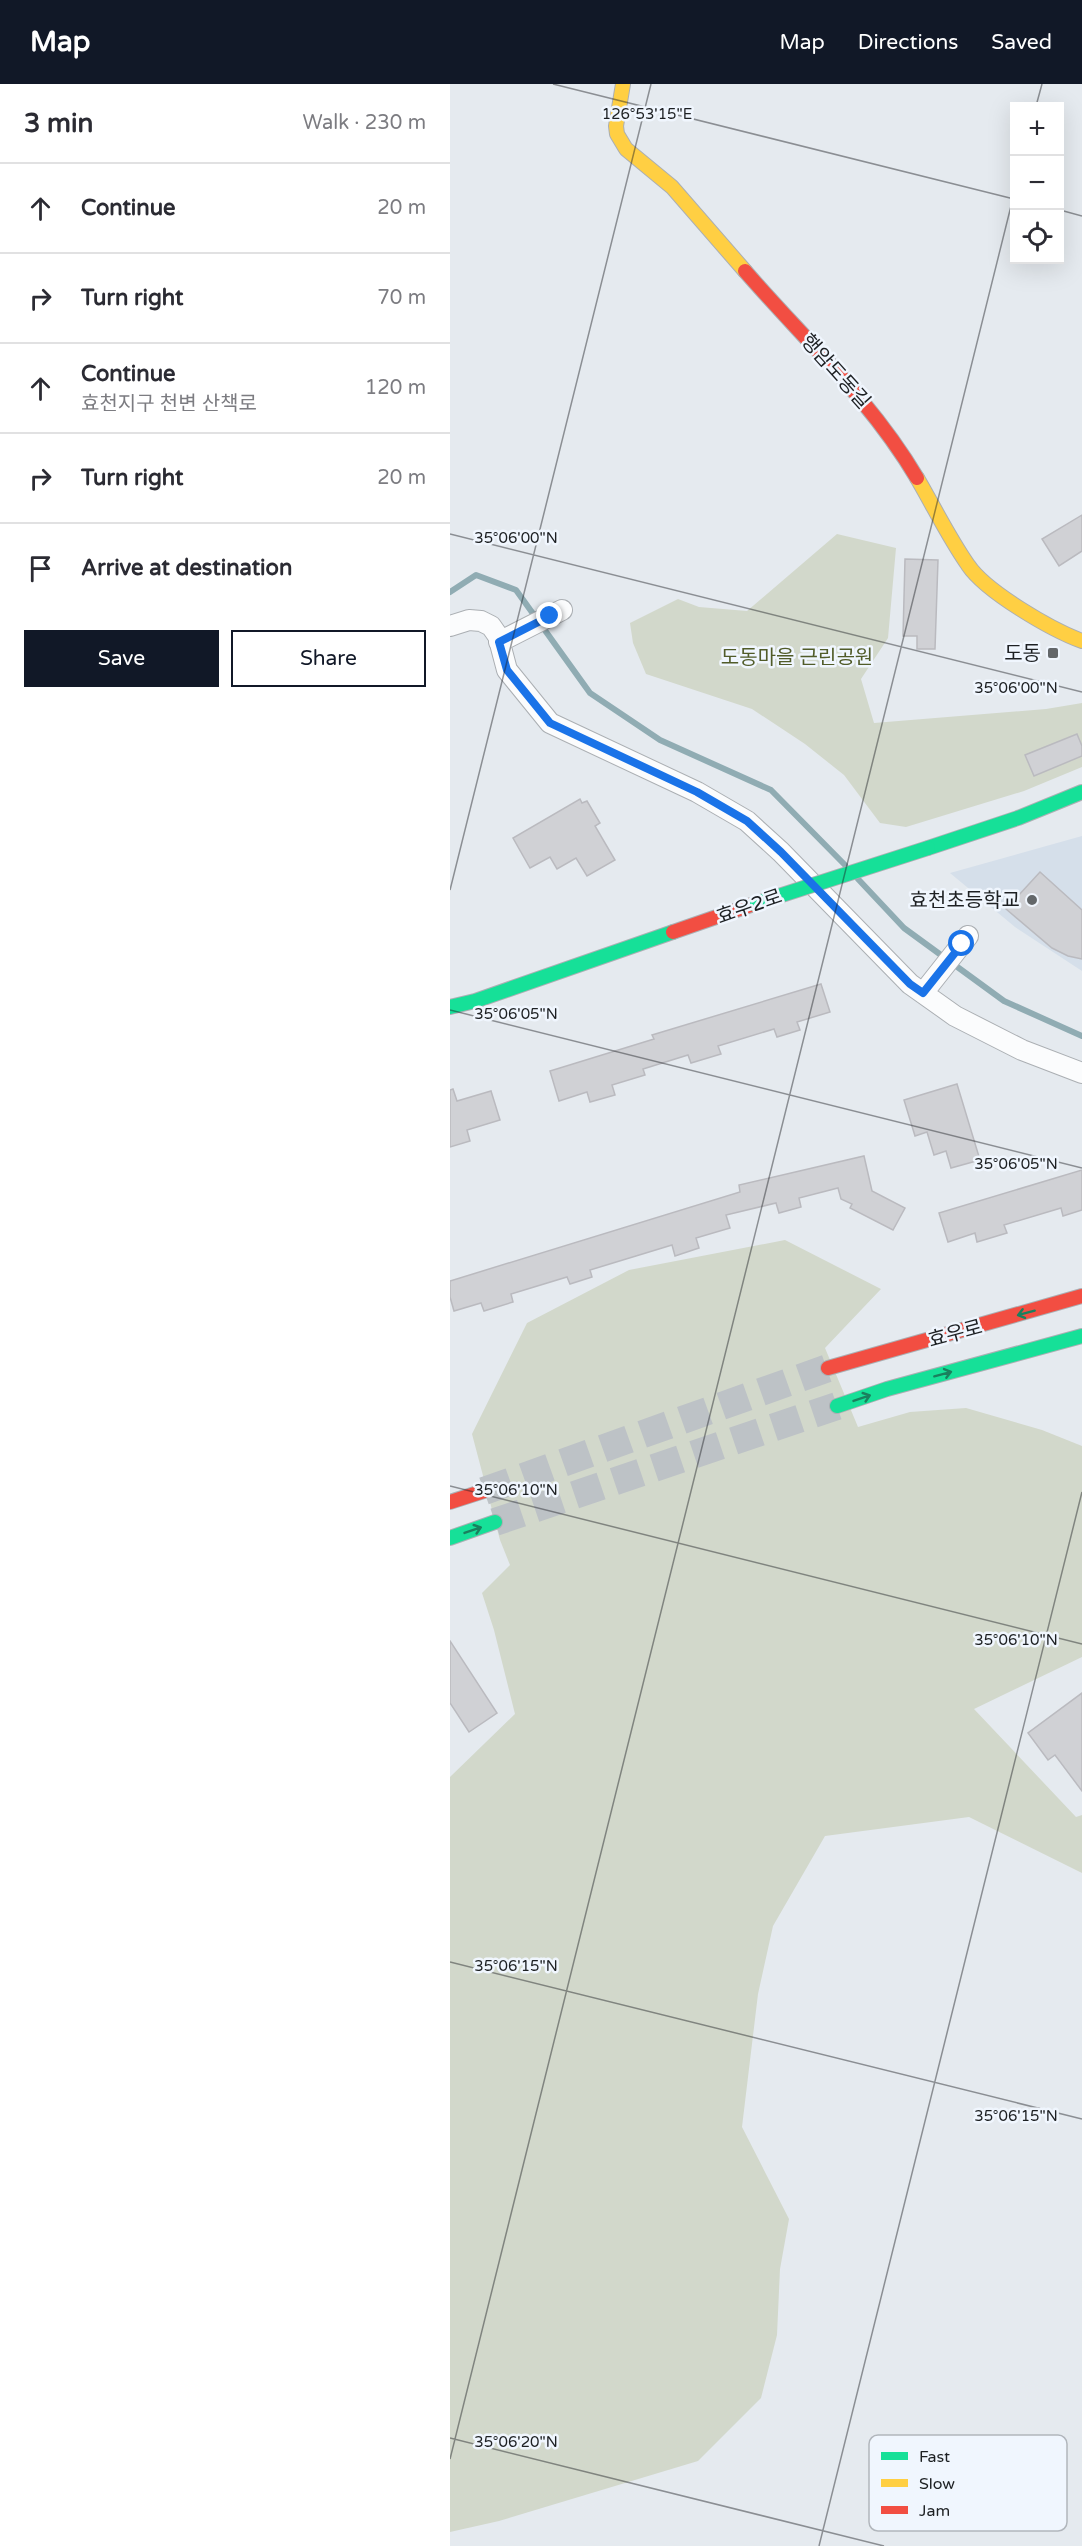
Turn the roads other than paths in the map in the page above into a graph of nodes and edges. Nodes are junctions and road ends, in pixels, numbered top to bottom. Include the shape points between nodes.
1 (623, 84) edge
2 (556, 613) dead end
3 (450, 626) edge
4 (499, 642) junction
5 (1082, 642) edge
6 (1082, 792) edge
7 (965, 940) dead end
8 (927, 988) junction
9 (450, 1007) edge
10 (1082, 1073) edge
11 (1082, 1296) edge
12 (1082, 1336) edge
13 (828, 1368) tunnel mouth
14 (837, 1406) tunnel mouth
15 (484, 1491) tunnel mouth
16 (450, 1502) edge
17 (495, 1522) tunnel mouth
18 (450, 1538) edge

1 - 5 street, 행암도동길 via 616,126 626,149 672,187 787,319 848,381 911,468 969,567 994,590
2 - 4 street
3 - 4 street via 481,621 491,626
4 - 8 street via 507,670 550,723 697,792 747,821 910,984
6 - 9 street, 효우2로, bridge via 1018,818
7 - 8 street
8 - 10 street via 955,1016 1022,1050
11 -> 13 street, 효우로
14 -> 12 street, 효우로
15 - 16 street
18 -> 17 street

